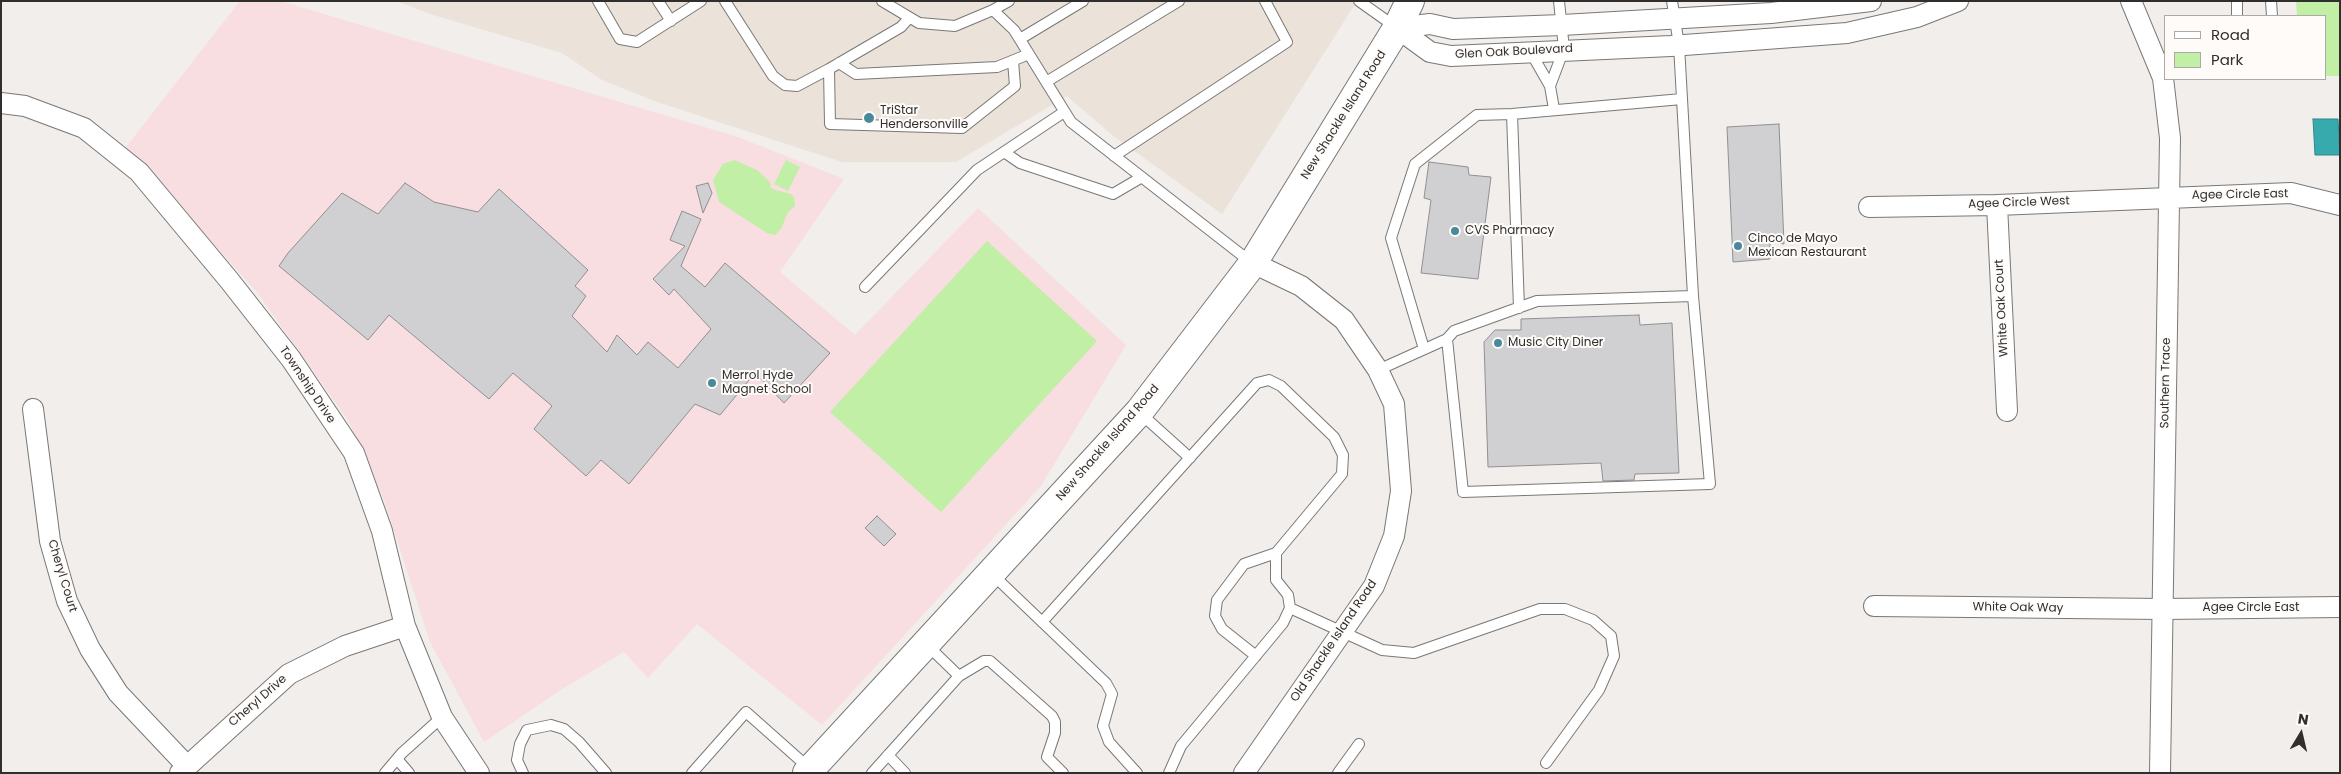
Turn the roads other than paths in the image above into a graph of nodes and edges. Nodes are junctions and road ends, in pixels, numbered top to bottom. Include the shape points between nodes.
1 (598, 1) edge
2 (658, 1) edge
3 (702, 1) edge
4 (725, 1) edge
5 (882, 1) edge
6 (1083, 1) edge
7 (1179, 1) edge
8 (1265, 1) edge
9 (1359, 1) edge
10 (1410, 1) edge
11 (1559, 1) edge
12 (1871, 1) edge
13 (1958, 1) edge
14 (2131, 1) edge
15 (2237, 1) edge
16 (2271, 1) edge
17 (1005, 2) edge
18 (1673, 9) edge
19 (993, 10) junction
20 (2237, 15) edge
21 (2272, 15) edge
22 (909, 18) junction
23 (670, 21) junction
24 (1562, 25) junction
25 (1397, 28) junction
26 (1020, 39) junction
27 (1679, 45) junction
28 (1564, 49) junction
29 (1530, 51) junction
30 (1029, 54) junction
31 (1013, 61) junction
32 (838, 64) junction
33 (829, 69) junction
34 (2164, 78) edge
35 (2164, 80) edge
36 (1046, 82) junction
37 (1550, 86) junction
38 (1682, 99) junction
39 (1, 103) edge
40 (1554, 109) junction
41 (1064, 112) junction
42 (1512, 114) junction
43 (1004, 152) junction
44 (1114, 156) junction
45 (1142, 177) junction
46 (2168, 197) junction
47 (1997, 205) junction
48 (2340, 205) edge
49 (1869, 208) dead end
50 (1253, 263) junction
51 (865, 287) dead end
52 (1693, 296) junction
53 (1520, 308) junction
54 (1447, 339) junction
55 (1424, 349) junction
56 (1378, 370) junction
57 (33, 409) dead end
58 (2006, 411) dead end
59 (1139, 412) junction
60 (1190, 458) junction
61 (1276, 553) junction
62 (991, 574) junction
63 (1874, 606) dead end
64 (1290, 608) junction
65 (2340, 608) edge
66 (2162, 609) junction
67 (1042, 622) junction
68 (405, 626) junction
69 (1343, 632) junction
70 (926, 645) junction
71 (1256, 656) junction
72 (959, 676) junction
73 (442, 717) junction
74 (1359, 744) dead end
75 (888, 755) junction
76 (397, 759) junction
77 (1546, 763) dead end
78 (183, 769) edge
79 (808, 771) edge
80 (521, 772) edge
81 (385, 773) edge
82 (409, 773) edge
83 (479, 773) edge
84 (606, 773) edge
85 (692, 773) edge
86 (872, 773) edge
87 (905, 773) edge
88 (1063, 773) edge
89 (1137, 773) edge
90 (1169, 773) edge
91 (1244, 773) edge
92 (1338, 773) edge
93 (2160, 773) edge

1 - 23 lane via 620,39 637,42
2 - 23 lane
3 - 23 lane
4 - 33 lane via 773,76 785,85 798,86
5 - 22 lane
6 - 26 lane
7 - 36 lane
8 - 44 lane via 1287,42
9 - 25 lane
10 - 25 main road, New Shackle Island Road
11 - 24 lane
12 - 18 street, Glen Oak Boulevard via 1771,13
13 - 27 street, Glen Oak Boulevard via 1917,17 1847,33
14 - 34 street, Southern Trace
15 - 20 lane
16 - 21 lane
17 - 19 lane
18 - 24 street, Glen Oak Boulevard
18 - 27 lane
19 - 22 lane via 955,26 919,23
19 - 26 lane
22 - 32 lane via 901,27
24 - 25 street, Glen Oak Boulevard via 1453,29 1430,24
24 - 28 lane
25 - 29 street, Glen Oak Boulevard via 1430,52 1451,56
25 - 50 main road, New Shackle Island Road
26 - 30 lane
27 - 28 street, Glen Oak Boulevard
27 - 38 lane
28 - 29 street, Glen Oak Boulevard
28 - 37 lane
29 - 37 lane
30 - 31 lane
30 - 36 lane
31 - 32 lane via 997,67 856,74
31 - 33 lane via 1015,86 962,128 830,124
32 - 33 lane
35 - 46 street, Southern Trace via 2170,138
36 - 41 lane
37 - 40 lane
38 - 40 lane
38 - 52 lane
39 - 68 street, Township Drive via 25,106 84,128 139,172 291,358 354,453 382,531
40 - 42 lane
41 - 43 lane
41 - 44 lane via 1071,122
42 - 53 lane
42 - 55 lane via 1477,115 1415,164 1391,238
43 - 45 lane via 1020,163 1113,194
43 - 51 lane via 977,170
44 - 45 lane
45 - 50 lane
46 - 47 street, Agee Circle West
46 - 48 street, Agee Circle East via 2291,193
46 - 66 street, Southern Trace
47 - 49 street, Agee Circle West
47 - 58 street, White Oak Court
50 - 56 street, Old Shackle Island Road via 1301,286 1344,320
50 - 59 main road, New Shackle Island Road
52 - 53 lane via 1537,301
52 - 54 lane via 1710,484 1463,492
53 - 54 lane via 1454,331
54 - 55 lane
55 - 56 lane
56 - 69 street, Old Shackle Island Road via 1394,404 1401,491 1394,536 1377,578
57 - 78 street, Cheryl Court via 50,541 67,601 90,649 118,692
59 - 60 lane
59 - 62 main road, New Shackle Island Road
60 - 61 lane via 1256,384 1269,380 1281,386 1334,437 1343,455 1342,474
60 - 67 lane
61 - 64 lane via 1276,580 1288,595
61 - 71 lane via 1244,564 1216,600 1215,616 1222,628
62 - 67 lane
62 - 70 main road, New Shackle Island Road
63 - 66 street, White Oak Way
64 - 69 lane
64 - 71 lane via 1283,623
65 - 66 street, Agee Circle East
66 - 93 street, Southern Trace
67 - 89 lane via 1106,683 1112,694 1103,726 1109,742
68 - 73 street, Township Drive
68 - 78 street, Cheryl Drive via 345,646 289,674
69 - 77 lane via 1382,650 1414,654 1540,609 1565,609 1593,620 1611,636 1614,656 1599,690
69 - 91 street, Old Shackle Island Road
70 - 72 lane
70 - 79 main road, New Shackle Island Road
71 - 90 lane via 1181,746
72 - 75 lane
72 - 88 lane via 984,661 990,661 1052,716 1055,733 1047,757
73 - 76 lane
73 - 83 street, Township Drive
74 - 92 lane
75 - 86 lane
75 - 87 lane
76 - 81 lane
76 - 82 lane
79 - 85 lane via 746,712
80 - 84 lane via 517,760 527,730 551,726 564,729

